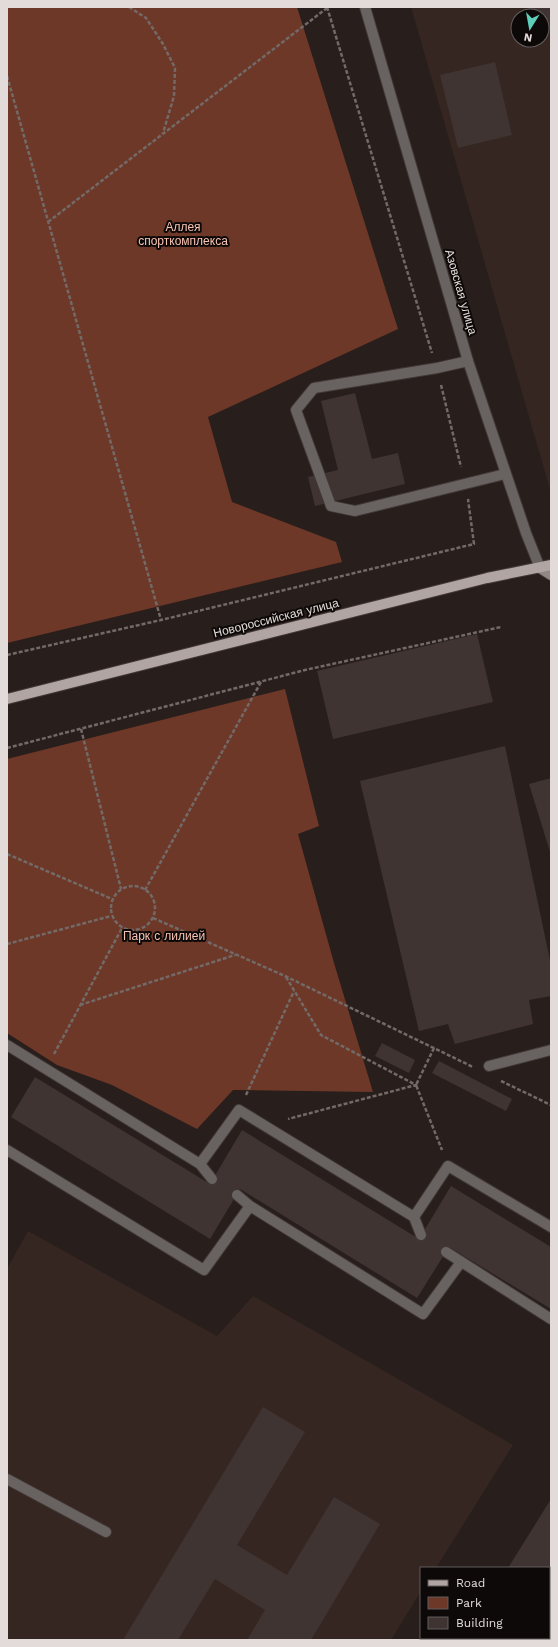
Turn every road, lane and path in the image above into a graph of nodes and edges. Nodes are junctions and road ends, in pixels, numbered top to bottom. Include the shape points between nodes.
1 (129, 7) edge
2 (327, 7) edge
3 (365, 7) edge
4 (7, 76) edge
5 (163, 134) junction
6 (48, 222) junction
7 (468, 361) junction
8 (436, 368) junction
9 (505, 474) junction
10 (466, 484) junction
11 (551, 565) edge
12 (540, 568) junction
13 (551, 575) edge
14 (161, 620) junction
15 (501, 627) dead end
16 (7, 655) edge
17 (261, 682) junction
18 (7, 698) edge
19 (81, 729) junction
20 (7, 748) edge
21 (7, 854) edge
22 (121, 889) junction
23 (145, 890) junction
24 (112, 899) junction
25 (111, 916) junction
26 (153, 918) junction
27 (122, 928) junction
28 (7, 944) edge
29 (236, 955) junction
30 (285, 976) junction
31 (294, 990) junction
32 (80, 1004) junction
33 (7, 1045) edge
34 (434, 1048) junction
35 (551, 1050) edge
36 (489, 1066) dead end
37 (476, 1068) dead end
38 (45, 1070) junction
39 (496, 1078) dead end
40 (416, 1085) junction
41 (551, 1105) edge
42 (239, 1110) junction
43 (264, 1125) junction
44 (7, 1150) edge
45 (200, 1164) junction
46 (448, 1166) junction
47 (212, 1179) dead end
48 (237, 1195) dead end
49 (250, 1206) junction
50 (414, 1217) junction
51 (551, 1227) edge
52 (421, 1235) dead end
53 (446, 1252) dead end
54 (461, 1262) junction
55 (551, 1319) edge
56 (7, 1479) edge
57 (106, 1532) dead end

1 - 5 path via 146,18 175,68 174,96
2 - 5 path
2 - 8 path
3 - 7 street, Азовская улица
4 - 6 path
5 - 6 path
6 - 14 path
7 - 8 street
7 - 9 street, Азовская улица
8 - 10 path
8 - 10 street via 314,388 296,410 331,506 355,512
9 - 10 street
9 - 12 street, Азовская улица
10 - 14 path via 474,544
11 - 12 main road, Новороссийская улица
12 - 13 main road
12 - 18 main road, Новороссийская улица via 479,580
14 - 16 path
15 - 17 path
17 - 19 path
17 - 23 path
19 - 20 path
19 - 22 path
21 - 24 path
22 - 23 path via 136,886
22 - 24 path
23 - 26 path via 154,900
24 - 25 path
25 - 27 path
25 - 28 path
26 - 27 path via 141,930
26 - 29 path
27 - 32 path
29 - 30 path
29 - 32 path
30 - 31 path
30 - 34 path
31 - 40 path via 321,1035
31 - 42 path
32 - 38 path
33 - 38 street
34 - 37 path
34 - 40 path
35 - 36 street
38 - 45 street
39 - 41 path
40 - 43 path
40 - 46 path
42 - 43 street
42 - 45 street
43 - 50 street
44 - 49 street via 204,1270
45 - 47 street
46 - 50 street
46 - 51 street
48 - 49 street
49 - 54 street via 423,1314
50 - 52 street
53 - 54 street
54 - 55 street
56 - 57 street

